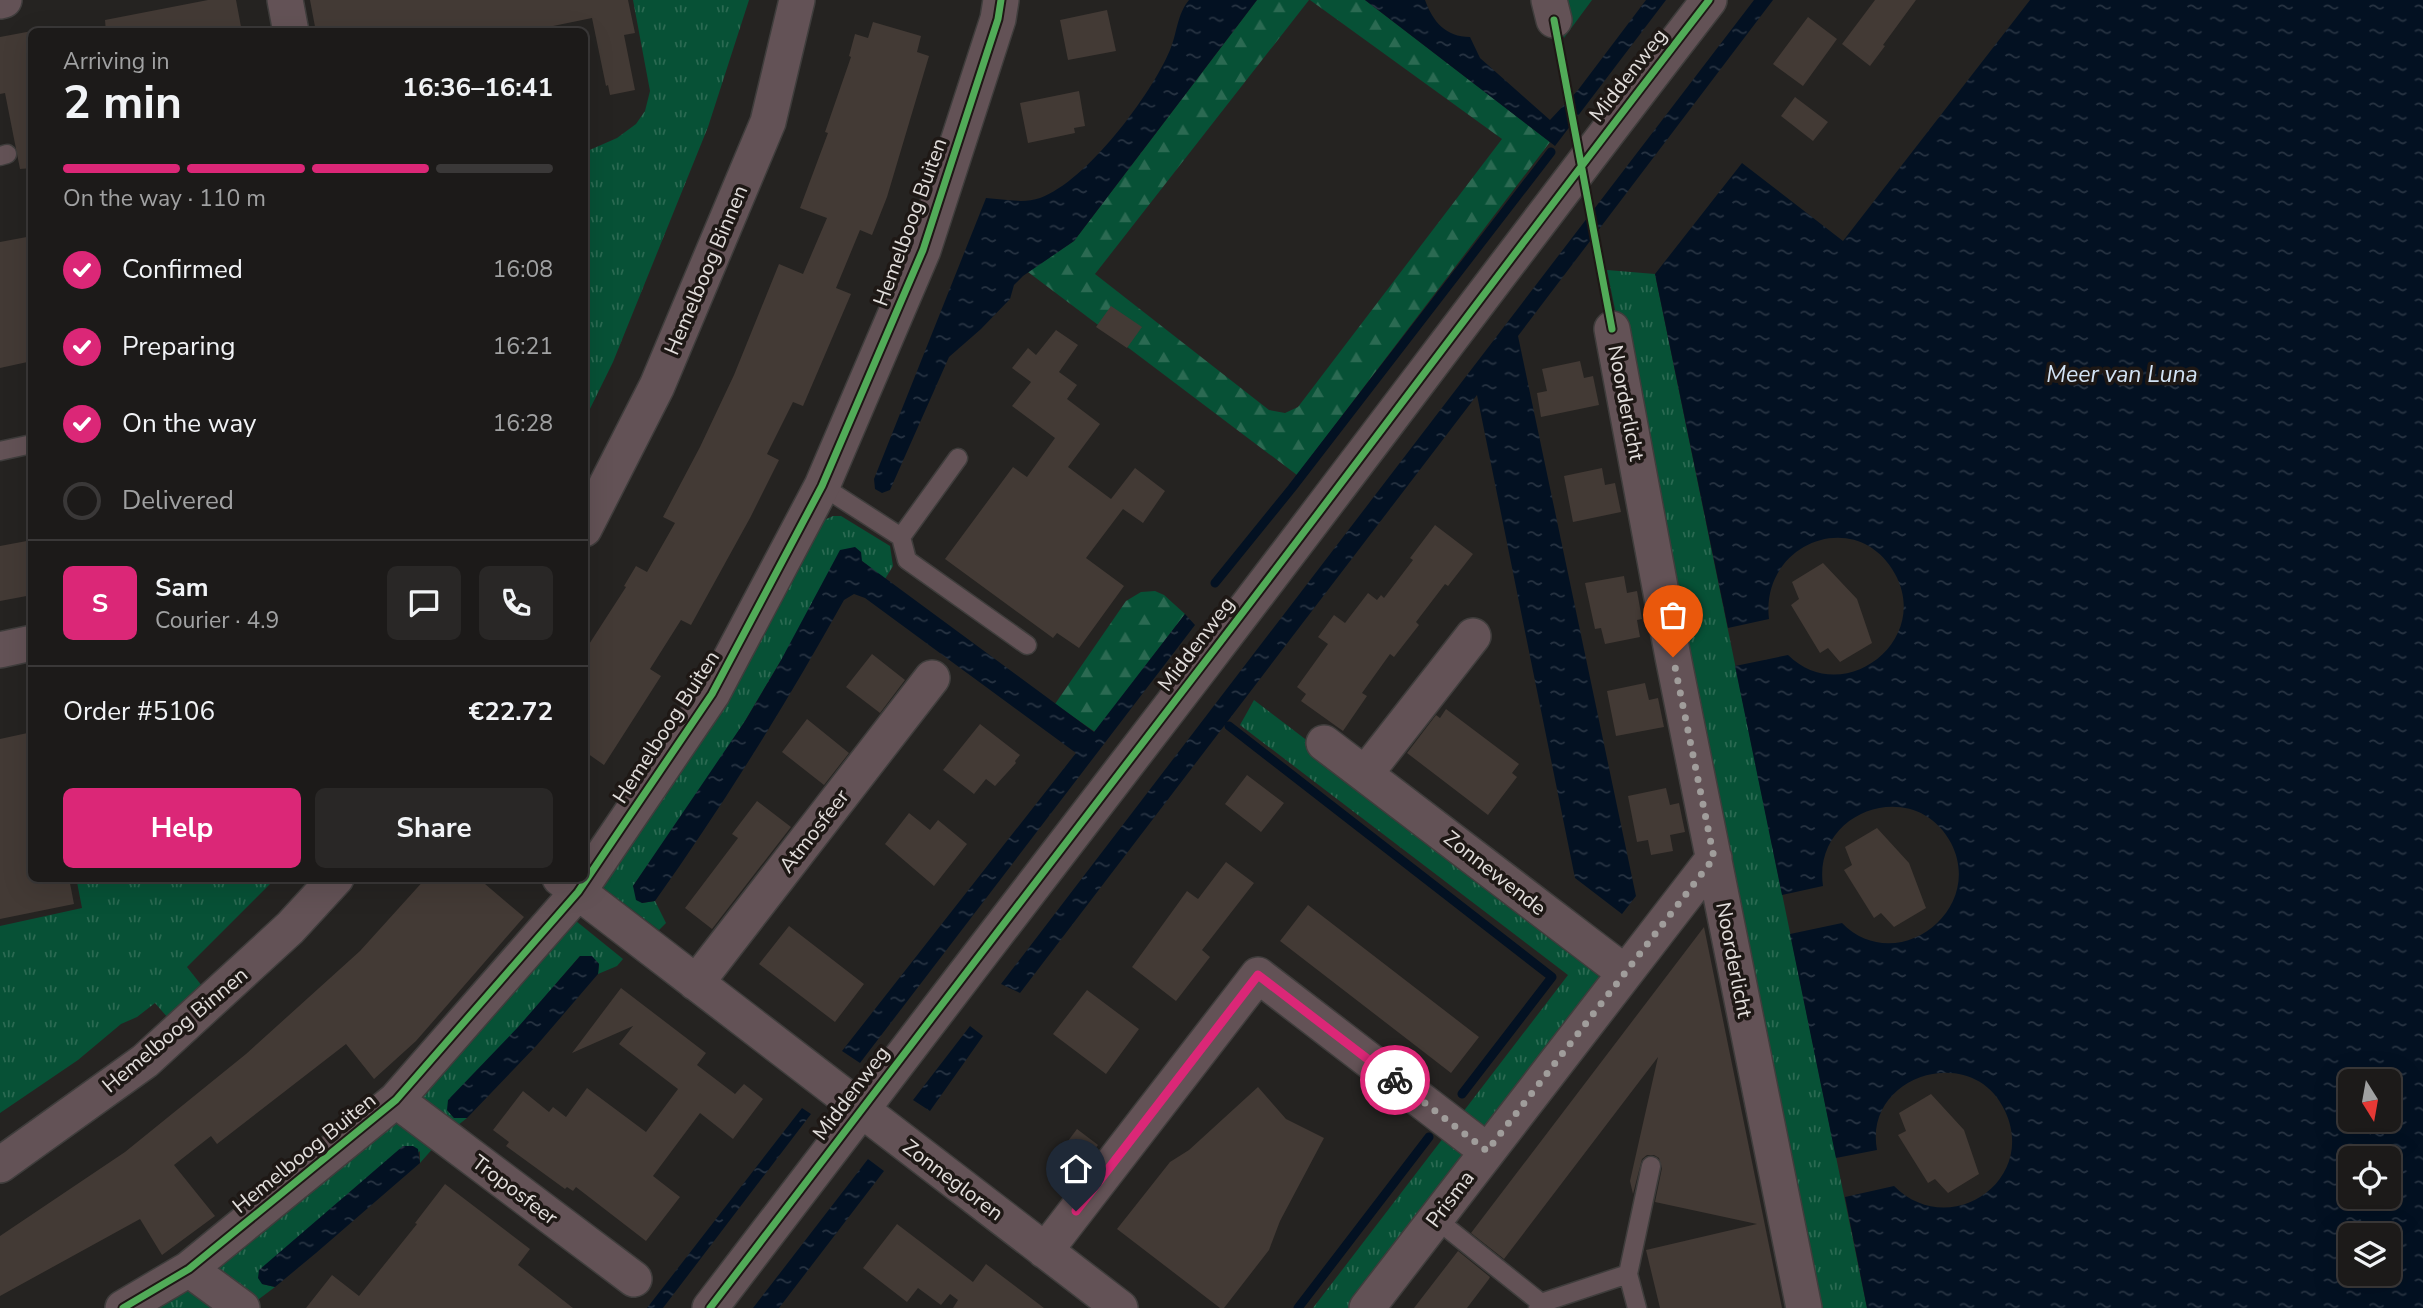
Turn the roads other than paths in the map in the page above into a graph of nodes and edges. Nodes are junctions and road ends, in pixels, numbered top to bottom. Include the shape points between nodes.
1 (285, 0) edge
2 (797, 0) edge
3 (1001, 0) edge
4 (1709, 0) edge
5 (290, 28) edge
6 (1612, 330) dead end
7 (28, 445) edge
8 (0, 451) edge
9 (958, 458) dead end
10 (822, 486) junction
11 (588, 521) edge
12 (901, 537) junction
13 (1473, 636) dead end
14 (28, 644) edge
15 (1027, 645) dead end
16 (0, 650) edge
17 (932, 678) dead end
18 (1324, 743) dead end
19 (1365, 774) junction
20 (1714, 858) junction
21 (588, 860) edge
22 (331, 882) edge
23 (569, 885) edge
24 (1624, 972) junction
25 (696, 983) junction
26 (396, 1100) junction
27 (860, 1109) junction
28 (1487, 1151) junction
29 (0, 1165) edge
30 (1651, 1166) dead end
31 (1436, 1219) junction
32 (1045, 1251) junction
33 (190, 1269) junction
34 (1629, 1274) junction
35 (634, 1279) dead end
36 (1539, 1305) edge
37 (122, 1308) edge
38 (242, 1308) edge
39 (710, 1308) edge
40 (1120, 1308) edge
41 (1367, 1308) edge
42 (1637, 1308) edge
43 (1804, 1308) edge

1 - 5 street
2 - 11 street, Hemelboog Binnen via 768,122 657,386
3 - 10 street, Hemelboog Buiten via 923,250
4 - 27 street, Middenweg
6 - 20 street, Noorderlicht
7 - 8 lane
9 - 12 lane
10 - 12 lane
10 - 21 street, Hemelboog Buiten via 712,694
12 - 15 lane via 907,560
13 - 19 street
14 - 16 street
17 - 25 street, Atmosfeer
18 - 19 street, Zonnewende
19 - 24 street, Zonnewende
20 - 24 street, Prisma
20 - 43 street, Noorderlicht
22 - 29 street, Hemelboog Binnen via 290,928 145,1061
23 - 25 street
23 - 26 street, Hemelboog Buiten
24 - 28 street, Prisma
25 - 27 street
26 - 33 street, Hemelboog Buiten
26 - 35 street, Troposfeer
27 - 32 street, Zonnegloren
27 - 39 street, Middenweg
28 - 31 street, Prisma
28 - 32 street via 1258,975
30 - 34 lane
31 - 36 lane
31 - 41 street, Prisma
32 - 40 street, Zonnegloren
33 - 37 street, Hemelboog Buiten
33 - 38 street
34 - 36 lane
34 - 42 lane

